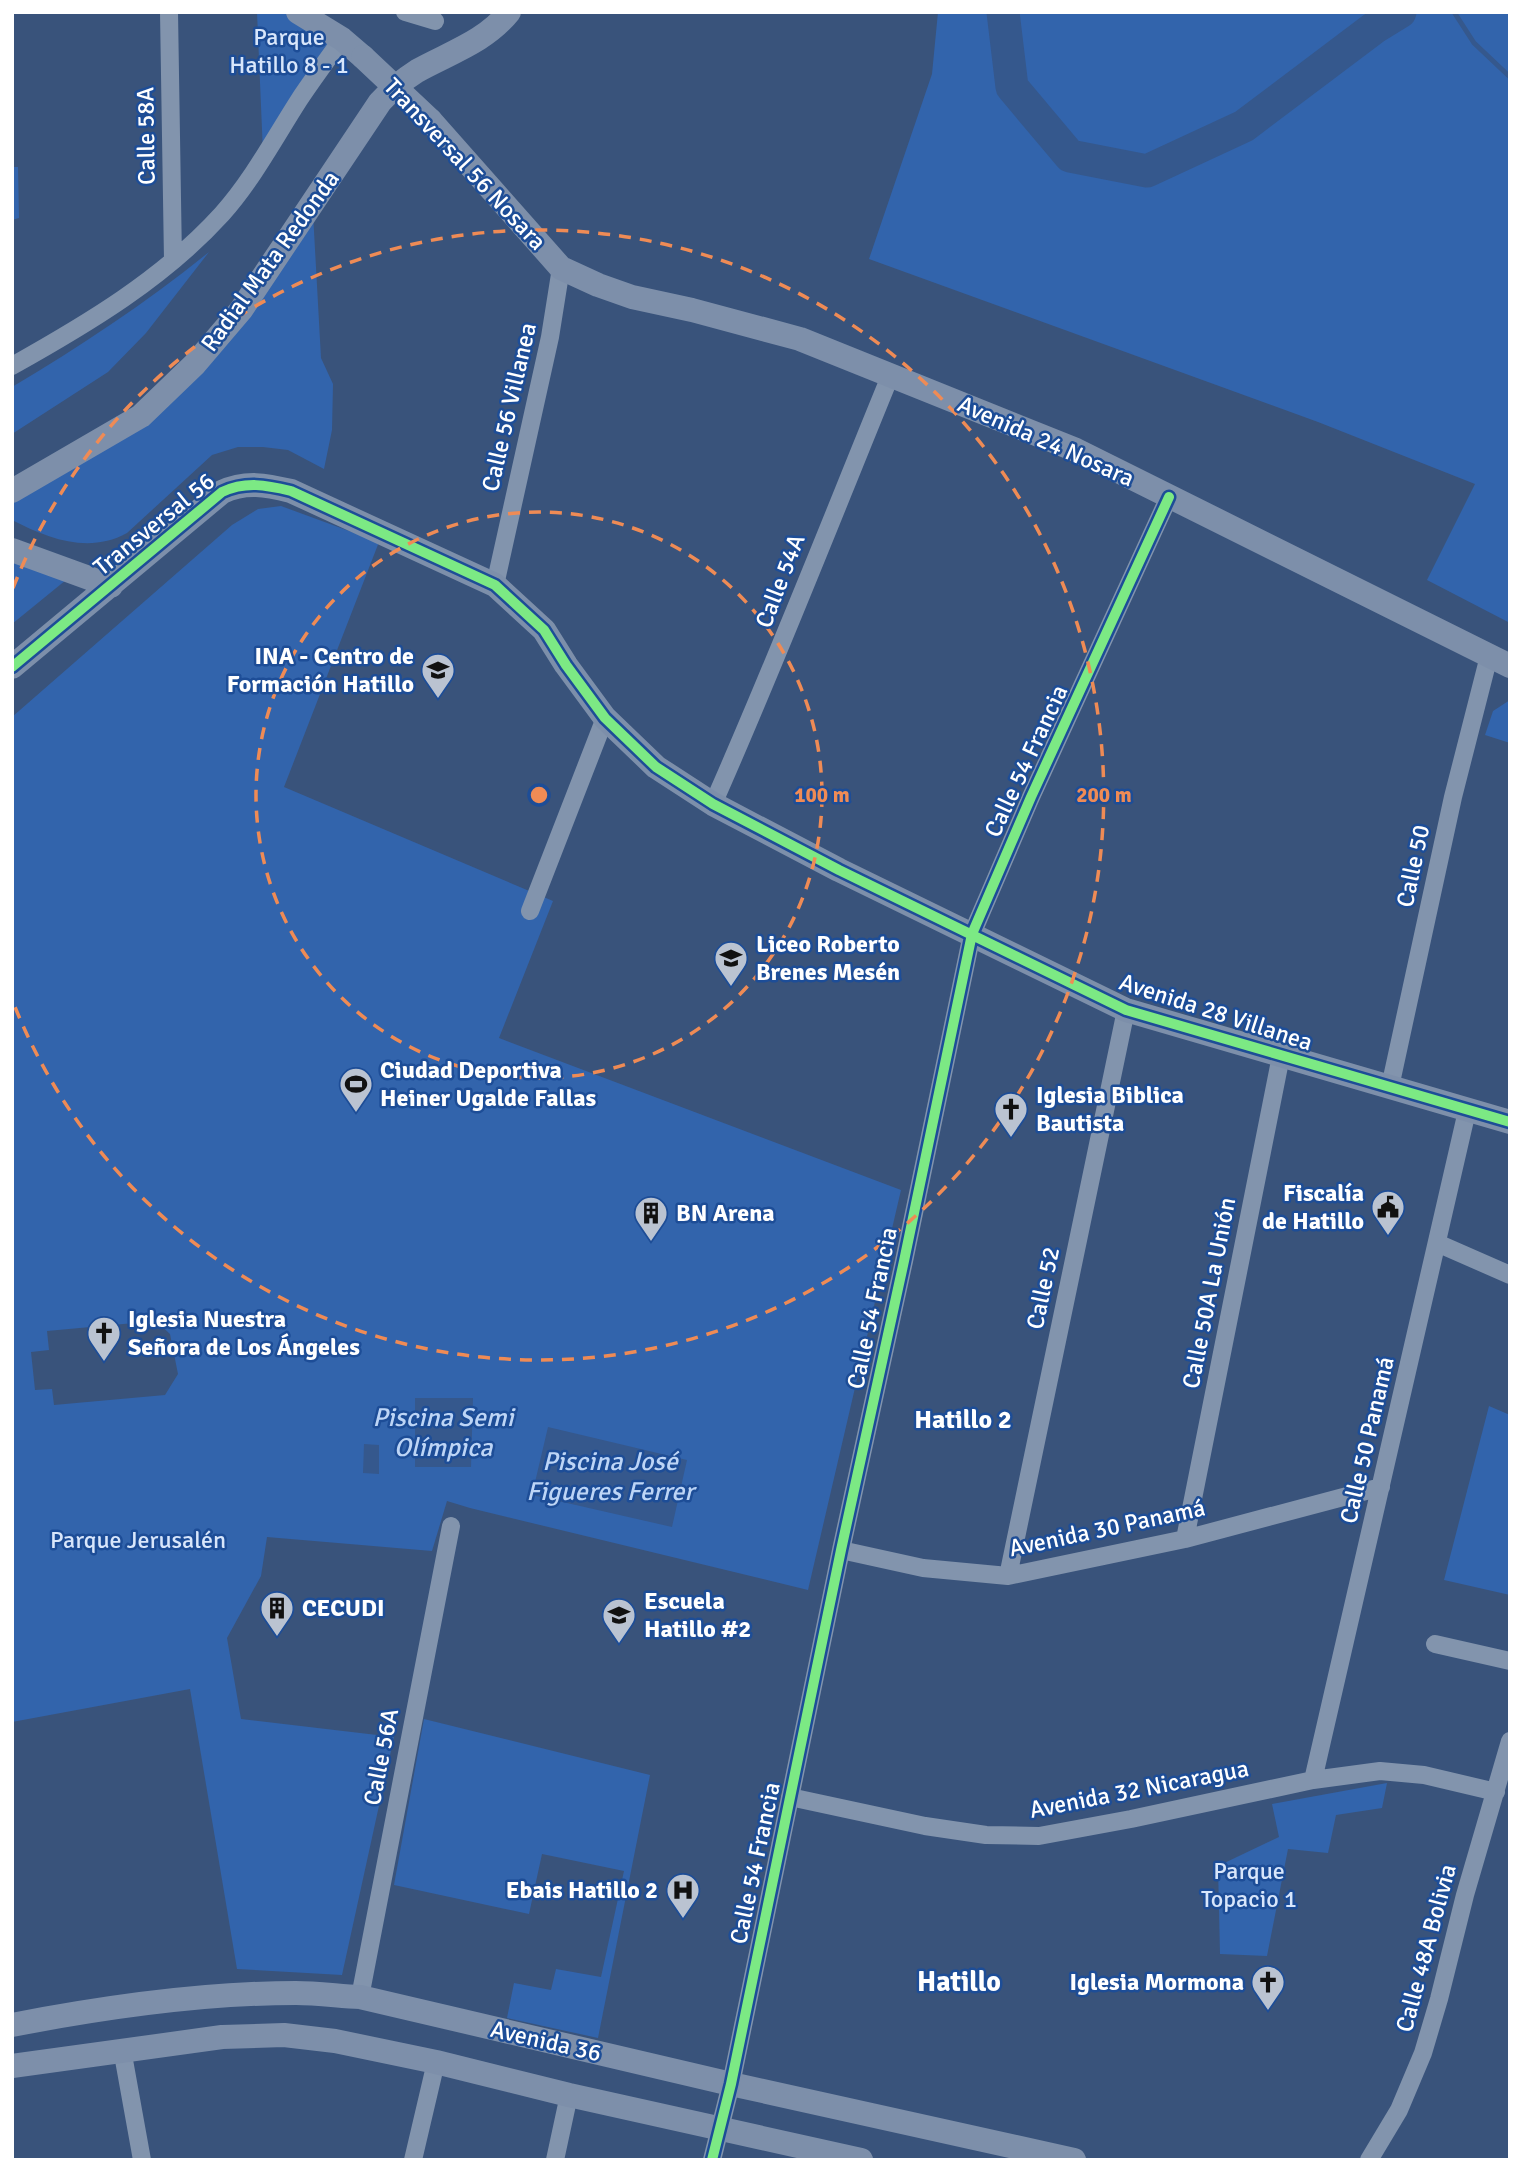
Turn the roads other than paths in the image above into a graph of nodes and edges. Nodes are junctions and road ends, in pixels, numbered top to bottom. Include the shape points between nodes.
1 (169, 12) edge
2 (298, 12) edge
3 (405, 12) edge
4 (509, 12) edge
5 (435, 21) dead end
6 (342, 39) junction
7 (173, 260) junction
8 (561, 268) junction
9 (12, 366) edge
10 (891, 374) junction
11 (12, 491) edge
12 (1169, 497) junction
13 (12, 550) edge
14 (501, 556) junction
15 (470, 572) junction
16 (495, 585) junction
17 (111, 586) junction
18 (1499, 661) edge
19 (12, 667) edge
20 (605, 718) junction
21 (713, 804) junction
22 (530, 911) dead end
23 (972, 934) junction
24 (1126, 1010) junction
25 (1280, 1056) junction
26 (1390, 1087) junction
27 (1468, 1111) junction
28 (1510, 1122) edge
29 (1437, 1243) junction
30 (1510, 1275) edge
31 (1381, 1488) junction
32 (451, 1526) dead end
33 (1185, 1539) junction
34 (841, 1550) junction
35 (1008, 1576) junction
36 (1435, 1643) dead end
37 (1510, 1661) edge
38 (1510, 1741) edge
39 (1313, 1780) junction
40 (1496, 1792) junction
41 (790, 1797) junction
42 (360, 1997) junction
43 (12, 2025) edge
44 (122, 2049) junction
45 (436, 2062) junction
46 (12, 2066) edge
47 (731, 2084) junction
48 (569, 2095) junction
49 (720, 2129) junction
50 (142, 2160) edge
51 (413, 2160) edge
52 (555, 2160) edge
53 (712, 2160) edge
54 (861, 2160) edge
55 (1074, 2160) edge
56 (1369, 2160) edge

1 - 7 street, Calle 58A
2 - 6 street, Transversal 56 Nosara
3 - 5 street
4 - 11 street, Radial Mata Redonda via 474,42 417,71 380,102 241,310 195,364 141,416
6 - 7 street via 258,169 221,215
6 - 8 street, Transversal 56 Nosara, bridge via 430,120
7 - 9 street via 123,300
8 - 10 street, Avenida 24 Nosara via 632,297 800,340
8 - 14 street, Calle 56 Villanea
10 - 12 street, Avenida 24 Nosara via 1076,450
10 - 21 street, Calle 54A
12 - 18 street, Avenida 24 Nosara
12 - 23 street, Calle 54 Francia
13 - 17 street
14 - 15 street
14 - 16 street, Calle 56 Villanea
15 - 16 street, Transversal 56
15 - 17 street, Transversal 56 via 291,491 246,484 222,492
16 - 20 street, Avenida 28 Villanea via 544,630
17 - 19 street, Transversal 56
18 - 26 street, Calle 50 via 1453,797
20 - 21 street, Avenida 28 Villanea via 656,767
20 - 22 street
21 - 23 street, Avenida 28 Villanea
23 - 24 street, Avenida 28 Villanea
23 - 34 street, Calle 54 Francia
24 - 25 street, Avenida 28 Villanea
24 - 35 street, Calle 52
25 - 26 street, Avenida 28 Villanea
25 - 33 street, Calle 50A La Unión
26 - 27 street, Avenida 28 Villanea
27 - 28 street, Avenida 28 Villanea
27 - 29 street, Calle 50 Panamá
29 - 30 street
29 - 31 street, Calle 50 Panamá
31 - 33 street, Avenida 30 Panamá
31 - 39 street, Calle 50 Panamá
32 - 42 street, Calle 56A
33 - 35 street, Avenida 30 Panamá
34 - 35 street, Avenida 30 Panamá via 923,1567
34 - 41 street, Calle 54 Francia
36 - 37 street
38 - 40 street, Calle 48A Bolivia
39 - 40 street, Avenida 32 Nicaragua via 1380,1771 1424,1775
39 - 41 street, Avenida 32 Nicaragua via 1039,1836 986,1835
40 - 56 street, Calle 48A Bolivia via 1423,2053 1399,2110
41 - 47 street, Calle 54 Francia
42 - 43 street, Avenida 36 via 297,1993 215,1997
42 - 47 street, Avenida 36
44 - 45 street, Avenida 36 via 284,2035
44 - 46 street, Avenida 36
44 - 50 street
45 - 48 street, Avenida 36
45 - 51 street
47 - 49 street, Calle 54 Francia
47 - 55 street, Avenida 36
48 - 49 street, Avenida 36
48 - 52 street
49 - 53 street, Calle 54 Francia
49 - 54 street, Avenida 36

